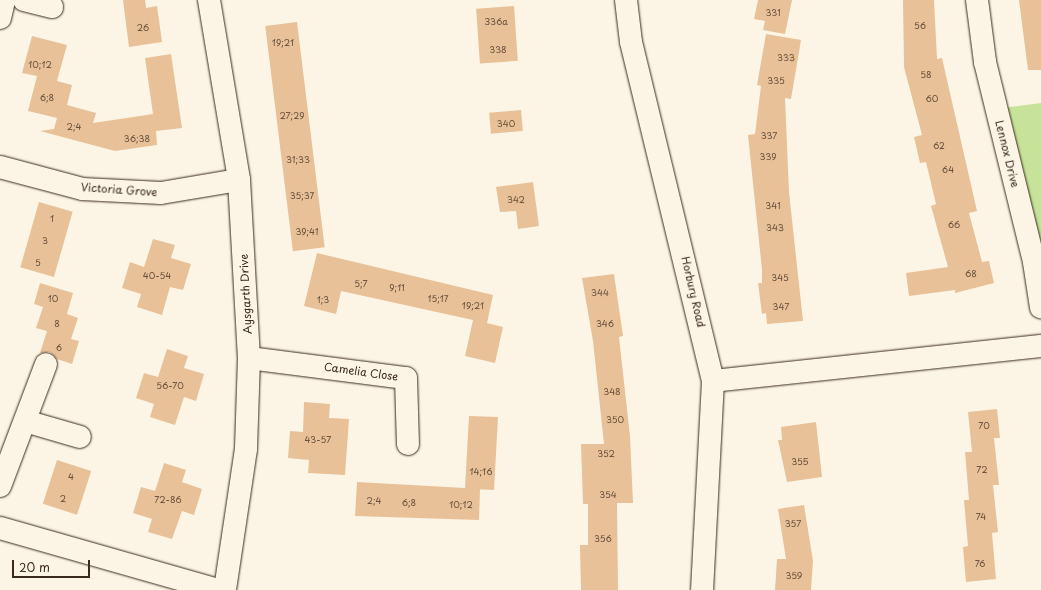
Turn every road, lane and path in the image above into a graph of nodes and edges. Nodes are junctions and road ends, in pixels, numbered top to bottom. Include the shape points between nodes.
1 (4, 0) edge
2 (24, 0) edge
3 (209, 0) edge
4 (626, 0) edge
5 (977, 0) edge
6 (52, 6) dead end
7 (0, 18) edge
8 (0, 167) edge
9 (239, 180) junction
10 (1041, 307) edge
11 (1041, 346) edge
12 (249, 358) junction
13 (46, 364) dead end
14 (713, 380) junction
15 (25, 421) junction
16 (80, 436) dead end
17 (408, 444) dead end
18 (0, 486) edge
19 (0, 528) edge
20 (217, 590) edge
21 (225, 590) edge
22 (702, 590) edge

1 - 7 main road
2 - 6 main road
3 - 9 main road, Aysgarth Drive
4 - 14 main road, Horbury Road via 631,42
5 - 10 main road, Lennox Drive via 985,62 1034,262
8 - 9 main road, Victoria Grove via 90,189 161,193
9 - 12 main road, Aysgarth Drive
11 - 14 main road
12 - 17 main road, Camelia Close via 406,378
12 - 21 main road, Aysgarth Drive via 246,450
13 - 15 main road
14 - 22 main road, Horbury Road
15 - 16 main road
15 - 18 main road
19 - 20 main road

